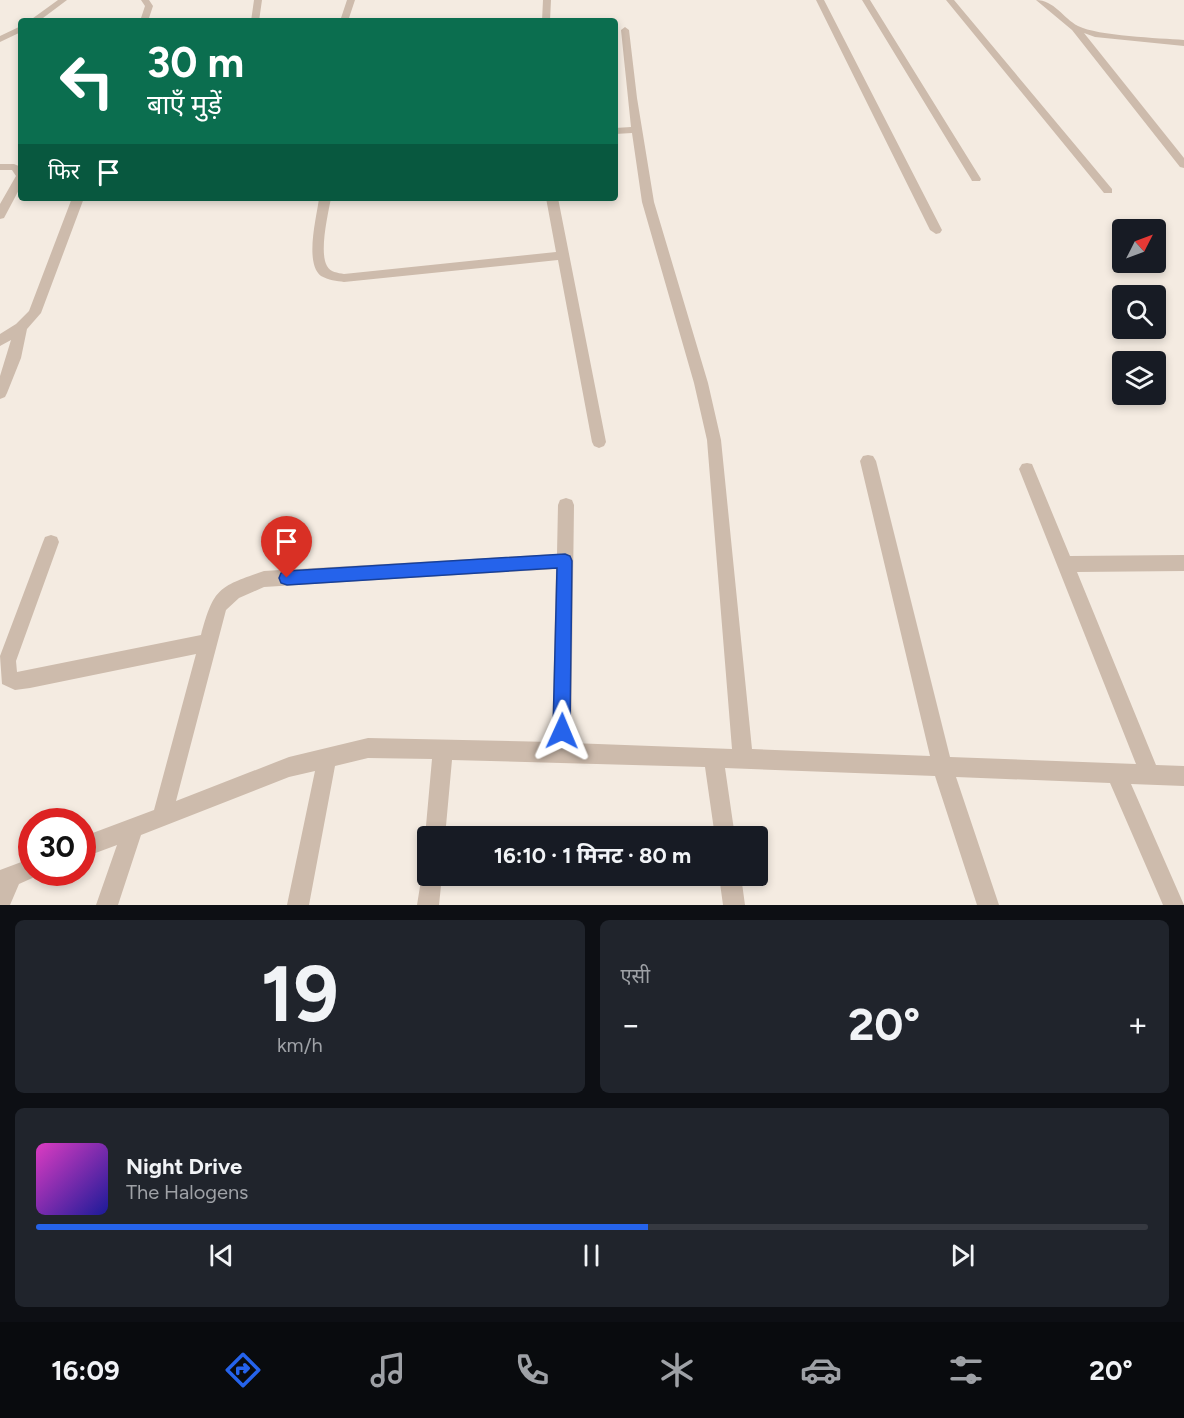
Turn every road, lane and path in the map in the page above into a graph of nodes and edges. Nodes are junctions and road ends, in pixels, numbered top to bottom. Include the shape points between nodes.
1 (63, 0) edge
2 (145, 0) edge
3 (258, 0) edge
4 (351, 0) edge
5 (547, 0) edge
6 (820, 0) edge
7 (866, 0) edge
8 (950, 0) edge
9 (1040, 0) edge
10 (37, 18) edge
11 (145, 18) edge
12 (255, 18) edge
13 (345, 18) edge
14 (546, 18) edge
15 (1075, 28) junction
16 (18, 30) edge
17 (625, 30) dead end
18 (0, 39) edge
19 (1184, 43) edge
20 (637, 130) junction
21 (618, 131) edge
22 (1170, 149) junction
23 (1184, 149) edge
24 (1184, 165) edge
25 (0, 166) edge
26 (18, 169) edge
27 (976, 179) dead end
28 (18, 182) edge
29 (1108, 191) dead end
30 (77, 201) edge
31 (325, 201) edge
32 (553, 201) edge
33 (0, 215) edge
34 (936, 230) dead end
35 (563, 255) junction
36 (21, 327) junction
37 (0, 341) edge
38 (0, 393) edge
39 (599, 442) dead end
40 (868, 461) dead end
41 (1027, 469) dead end
42 (566, 505) dead end
43 (51, 542) dead end
44 (565, 561) junction
45 (1184, 563) edge
46 (1065, 564) junction
47 (208, 643) junction
48 (443, 750) junction
49 (561, 753) junction
50 (327, 758) junction
51 (714, 758) junction
52 (743, 759) junction
53 (942, 766) junction
54 (1116, 773) junction
55 (1150, 774) junction
56 (1184, 776) edge
57 (162, 818) junction
58 (436, 826) edge
59 (723, 826) edge
60 (133, 828) junction
61 (96, 843) edge
62 (14, 875) edge
63 (430, 886) edge
64 (731, 886) edge
65 (0, 904) edge
66 (107, 905) edge
67 (298, 905) edge
68 (428, 905) edge
69 (734, 905) edge
70 (988, 905) edge
71 (1174, 905) edge

1 - 10 street
2 - 11 street via 149,6
3 - 12 street
4 - 13 street
5 - 14 street
6 - 34 street
7 - 27 street
8 - 29 street
9 - 15 street
15 - 19 street via 1095,34
15 - 22 street
16 - 18 street
17 - 20 street
20 - 21 street
20 - 52 street via 648,202 714,440
22 - 23 street
22 - 24 street
25 - 26 street
28 - 33 street
30 - 36 street via 35,313
31 - 35 street via 318,260 322,270 331,276 344,278
32 - 35 street
35 - 39 street
36 - 37 street
36 - 38 street
40 - 53 street
41 - 46 street
42 - 44 street
43 - 47 street via 7,661 8,678 30,679
44 - 47 street via 264,579 226,596 218,606
44 - 49 street
45 - 46 street
46 - 55 street
47 - 57 street
48 - 49 street
48 - 50 street via 368,748
48 - 58 street
49 - 51 street
50 - 57 street via 289,767
50 - 67 street
51 - 52 street
51 - 59 street
52 - 53 street
53 - 54 street
53 - 70 street
54 - 55 street
54 - 71 street
55 - 56 street
57 - 60 street
60 - 61 street
60 - 66 street
62 - 65 street
63 - 68 street
64 - 69 street

